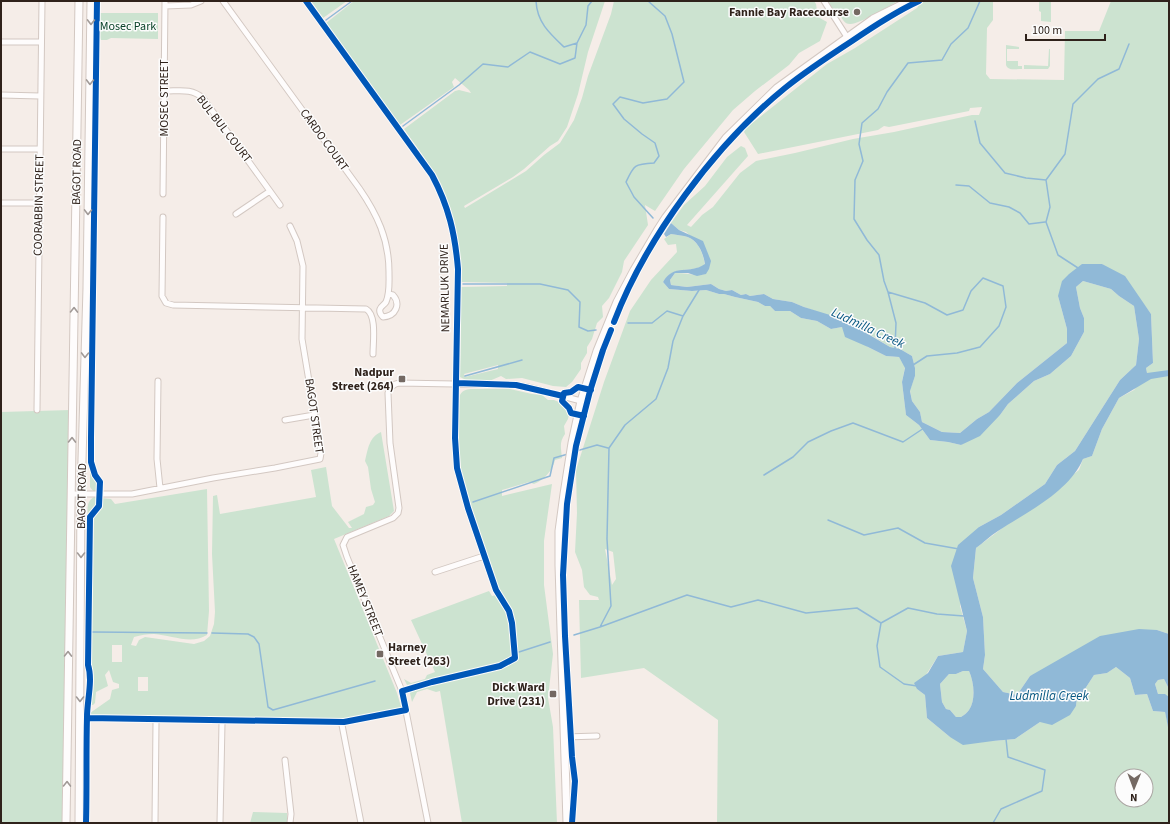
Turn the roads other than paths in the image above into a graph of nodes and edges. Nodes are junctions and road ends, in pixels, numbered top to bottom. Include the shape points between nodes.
1 (42, 1) edge
2 (79, 1) edge
3 (91, 1) edge
4 (201, 1) edge
5 (223, 1) edge
6 (306, 1) edge
7 (824, 1) edge
8 (909, 1) edge
9 (165, 3) edge
10 (847, 37) junction
11 (1, 42) edge
12 (41, 42) junction
13 (165, 91) junction
14 (1, 95) edge
15 (40, 96) junction
16 (1, 149) edge
17 (40, 149) junction
18 (270, 191) junction
19 (163, 194) dead end
20 (1, 203) edge
21 (38, 203) junction
22 (280, 205) dead end
23 (236, 214) dead end
24 (163, 217) dead end
25 (290, 226) dead end
26 (389, 294) junction
27 (303, 307) junction
28 (373, 354) dead end
29 (158, 381) dead end
30 (456, 384) junction
31 (581, 401) junction
32 (37, 410) dead end
33 (314, 415) junction
34 (285, 420) dead end
35 (160, 488) junction
36 (71, 494) junction
37 (81, 494) junction
38 (484, 556) junction
39 (435, 572) dead end
40 (496, 590) dead end
41 (432, 682) dead end
42 (402, 691) junction
43 (156, 722) dead end
44 (222, 723) dead end
45 (342, 725) dead end
46 (597, 736) dead end
47 (565, 737) junction
48 (285, 760) dead end
49 (66, 823) edge
50 (79, 823) edge
51 (155, 823) edge
52 (220, 823) edge
53 (290, 823) edge
54 (361, 823) edge
55 (428, 823) edge
56 (567, 823) edge

1 - 12 street, COORABBIN STREET
36 -> 2 main road, BAGOT ROAD
3 -> 37 main road, BAGOT ROAD
4 - 9 street via 191,5
5 - 26 street, CARDO COURT via 374,211 386,242
6 - 30 street, NEMARLUK DRIVE via 411,144 432,175 445,202 454,230 457,262
7 - 10 street
8 - 10 main road via 873,19
9 - 13 street, MOSEC STREET
10 - 31 main road via 777,88 726,138 666,216 617,302 597,351
11 - 12 street
12 - 15 street, COORABBIN STREET
13 - 18 street, BUL BUL COURT via 190,91 203,98
13 - 19 street, MOSEC STREET
14 - 15 street
15 - 17 street, COORABBIN STREET
16 - 17 street
17 - 21 street, COORABBIN STREET
18 - 22 street, BUL BUL COURT
18 - 23 street
20 - 21 street
21 - 32 street, COORABBIN STREET
24 - 27 street via 162,296 166,302 173,305
25 - 27 street, BAGOT STREET via 298,241 303,266
26 - 26 street via 396,299 396,310 391,316 383,317 379,310
27 - 28 street via 368,310 373,318
27 - 33 street, BAGOT STREET via 302,339
29 - 35 street via 157,459
30 - 31 street via 528,387
30 - 38 street, NEMARLUK DRIVE via 457,468
30 - 42 street, HAMEY STREET via 399,383 392,386 388,393 388,420 398,513 393,518 347,537 344,541 347,557
31 - 47 main road via 570,453 559,531
33 - 34 street
33 - 35 street, BAGOT STREET via 321,453 318,460
35 - 37 street, BAGOT STREET via 132,494
36 - 37 street, BAGOT STREET
49 -> 36 main road, BAGOT ROAD
37 -> 50 main road, BAGOT ROAD
38 - 39 street
38 - 40 street, NEMARLUK DRIVE
41 - 42 street
42 - 55 street, HAMEY STREET
43 - 51 street
44 - 52 street
45 - 54 street
46 - 47 street
47 - 56 main road
48 - 53 street

